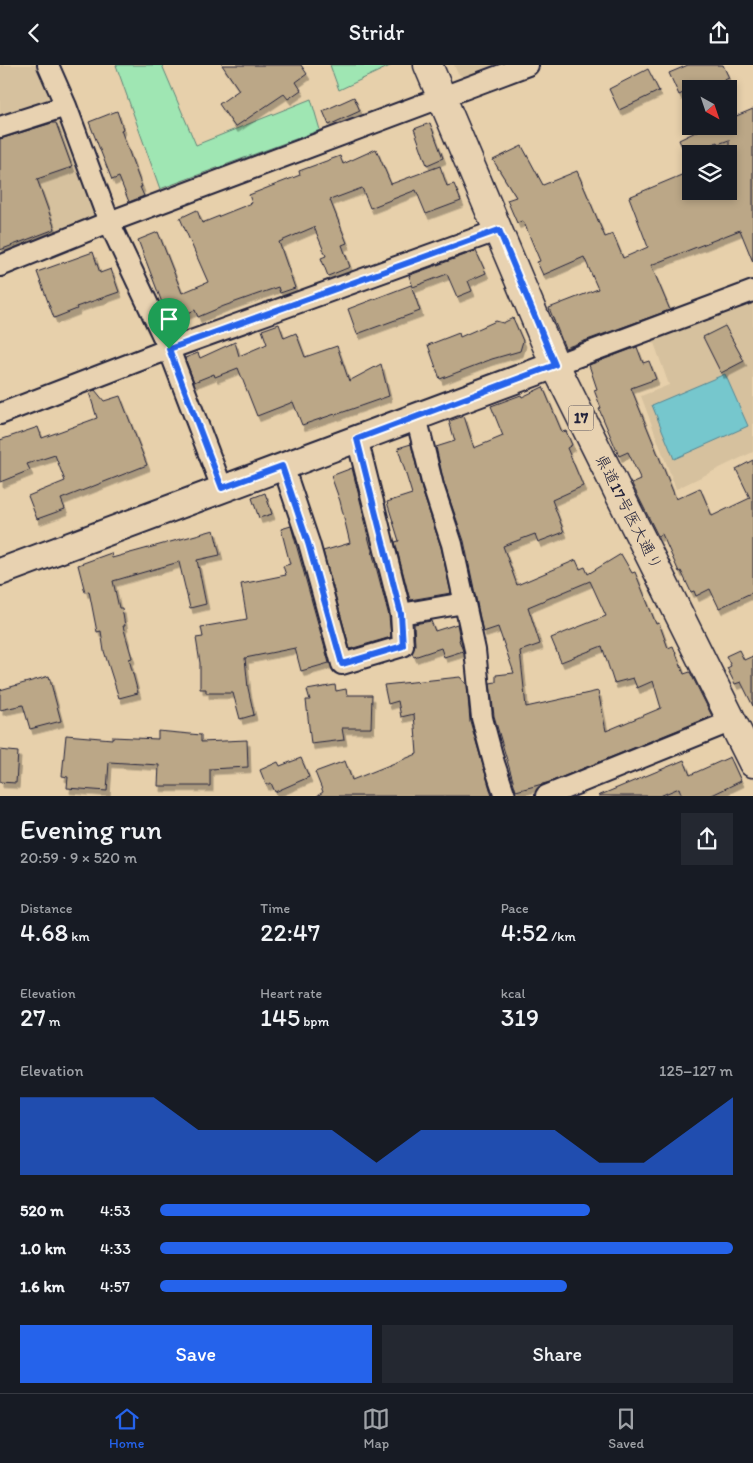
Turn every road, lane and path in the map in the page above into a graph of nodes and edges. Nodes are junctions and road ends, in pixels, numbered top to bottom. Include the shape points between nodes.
1 (48, 65) edge
2 (428, 65) edge
3 (528, 65) edge
4 (442, 98) junction
5 (66, 106) junction
6 (0, 127) edge
7 (109, 223) junction
8 (499, 230) junction
9 (0, 266) edge
10 (753, 291) edge
11 (169, 349) junction
12 (555, 365) junction
13 (0, 414) edge
14 (416, 416) junction
15 (357, 439) junction
16 (282, 466) junction
17 (222, 488) junction
18 (0, 572) edge
19 (464, 603) junction
20 (401, 614) junction
21 (732, 721) junction
22 (753, 763) edge
23 (505, 795) edge
24 (546, 795) edge

1 - 5 street
2 - 4 main road, 県道17号医大通り / 17
3 - 4 street
4 - 7 street
4 - 8 main road, 県道17号医大通り / 17
5 - 6 street
5 - 7 street
7 - 9 street
7 - 11 street
8 - 11 street
8 - 12 main road, 県道17号医大通り / 17
10 - 12 street
11 - 13 street
11 - 17 street
12 - 14 street
12 - 21 main road, 県道17号医大通り / 17
14 - 15 street
14 - 19 street via 433,486 452,544
15 - 16 street
15 - 20 street
16 - 17 street
16 - 20 street via 308,543 342,664 403,646
17 - 18 street
19 - 20 street
19 - 23 street via 475,650 482,718
21 - 22 main road, 県道17号医大通り / 17
21 - 24 street

